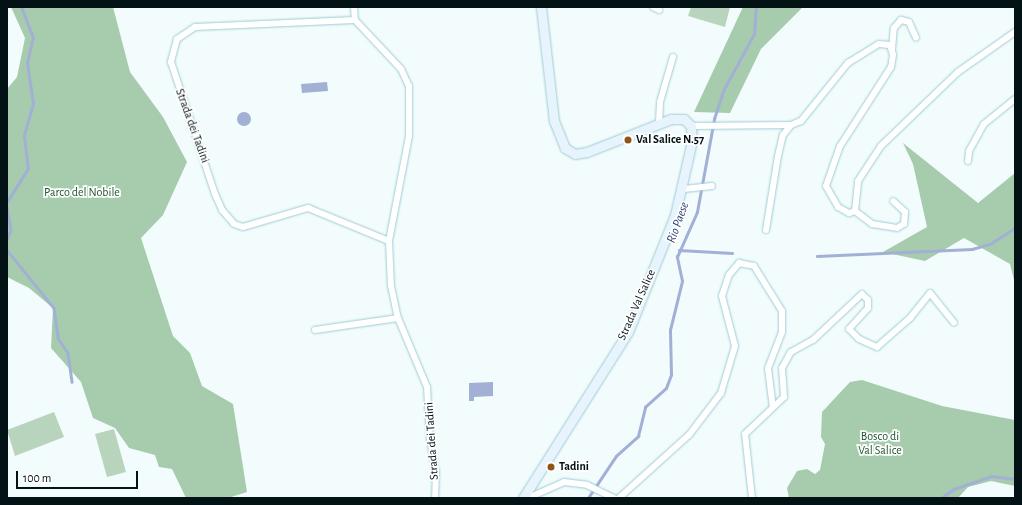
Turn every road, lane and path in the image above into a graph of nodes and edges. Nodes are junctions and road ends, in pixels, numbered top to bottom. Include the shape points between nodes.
1 (354, 7) edge
2 (541, 7) edge
3 (652, 7) edge
4 (659, 10) dead end
5 (355, 20) junction
6 (1015, 32) edge
7 (916, 38) dead end
8 (892, 49) junction
9 (673, 57) dead end
10 (1015, 99) edge
11 (659, 122) junction
12 (791, 125) junction
13 (691, 126) junction
14 (968, 161) dead end
15 (712, 186) dead end
16 (684, 189) junction
17 (893, 201) dead end
18 (854, 211) junction
19 (766, 230) dead end
20 (389, 241) junction
21 (398, 318) junction
22 (954, 323) dead end
23 (314, 330) dead end
24 (773, 407) junction
25 (435, 498) edge
26 (523, 498) edge
27 (528, 498) edge
28 (614, 498) edge
29 (619, 498) edge
30 (752, 498) edge

1 - 5 street
2 - 11 street via 554,121 565,148 575,154 587,152
3 - 4 street
5 - 20 street, Strada dei Tadini via 401,69 409,86 409,136
5 - 20 street, Strada dei Tadini via 195,27 177,39 170,62 215,194 222,210 234,224 243,227 308,208
6 - 18 street via 958,72 881,146 858,181
7 - 8 street via 909,22 901,20 894,28
8 - 12 street via 887,44 879,44 848,63 813,111
8 - 18 street via 891,67 840,146 826,186 838,207 849,213
9 - 11 street via 660,102
10 - 14 street via 984,124 969,151
11 - 13 street via 684,119
12 - 13 street
12 - 19 street via 783,135
13 - 16 street, Strada Val Salice via 692,141
15 - 16 street
16 - 26 street, Strada Val Salice via 628,332
17 - 18 street via 905,212 904,224 897,228 872,224
20 - 21 street, Strada dei Tadini via 391,286
21 - 23 street
21 - 25 street, Strada dei Tadini via 427,386 430,439 436,472
22 - 24 street via 930,293 910,318 877,347 859,339 849,329 868,308 868,300 862,294 822,332 791,352 782,368 784,397
24 - 29 street via 768,368 782,332 782,311 754,266 739,264 729,275 722,296 735,346 721,393 689,435
24 - 30 street via 745,434
27 - 28 street via 564,482 595,489

